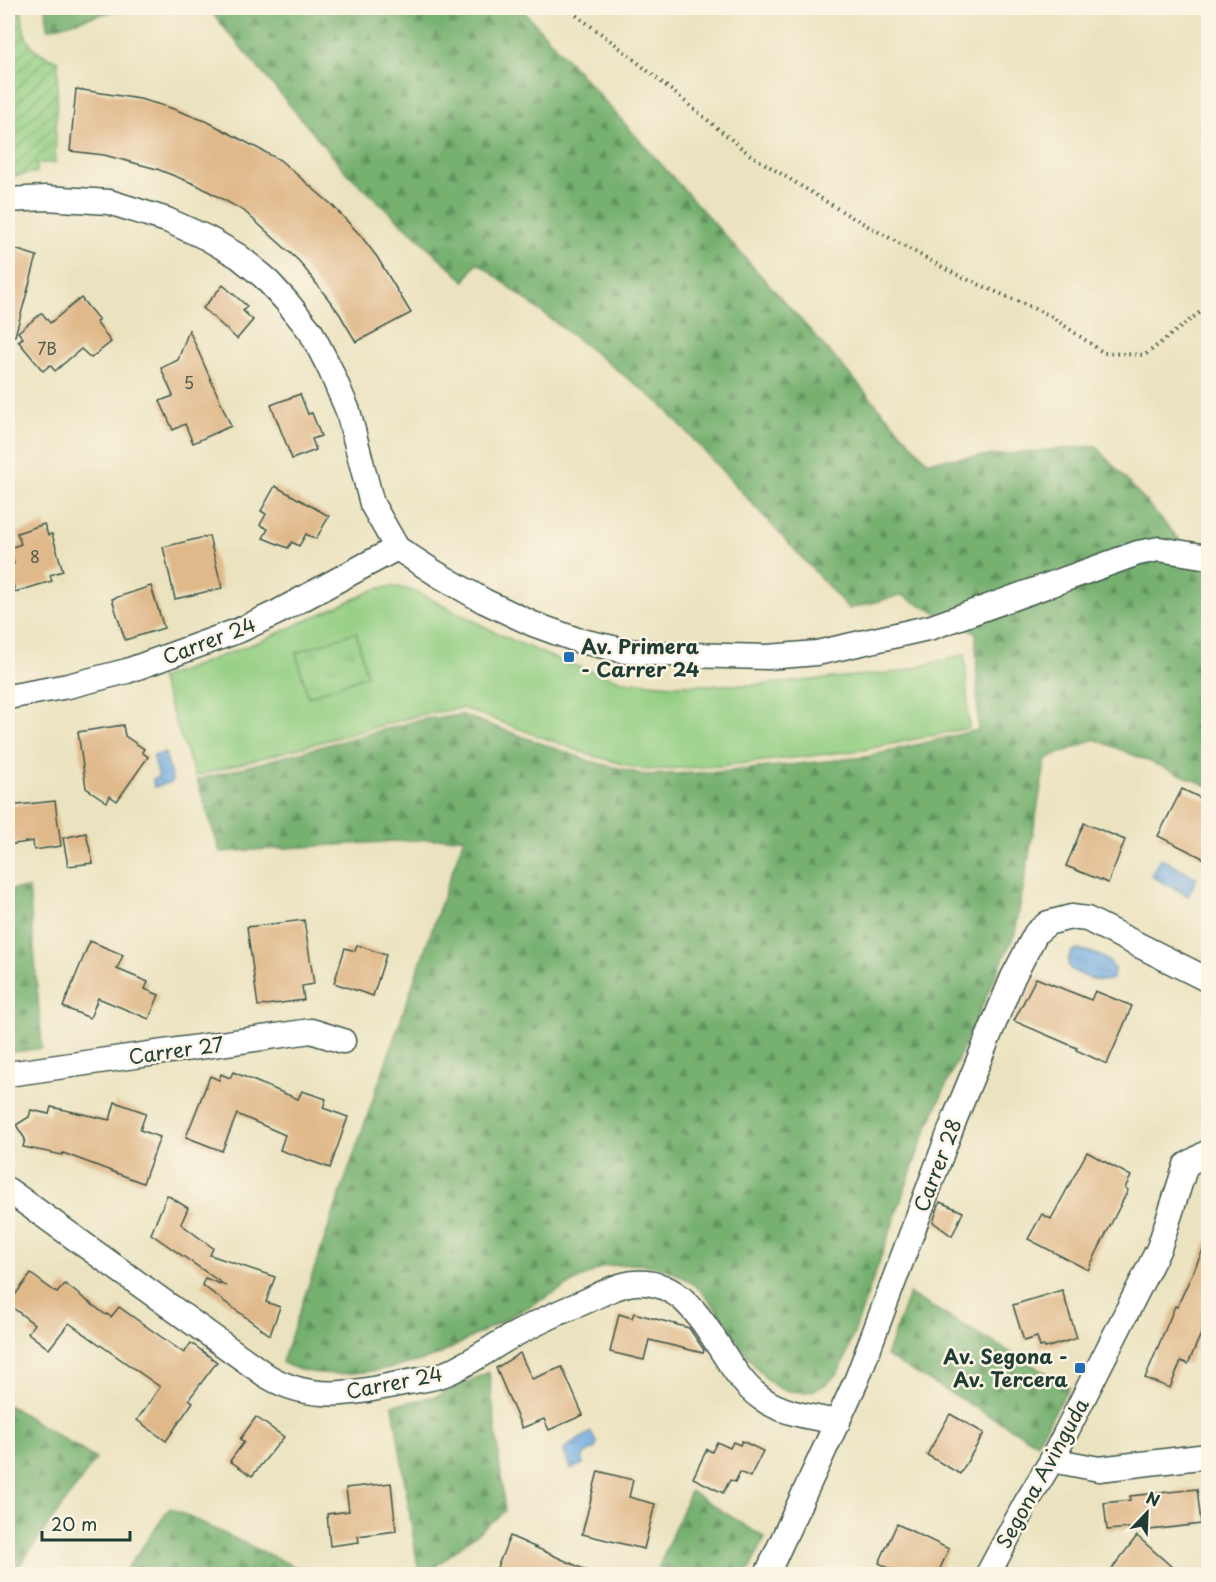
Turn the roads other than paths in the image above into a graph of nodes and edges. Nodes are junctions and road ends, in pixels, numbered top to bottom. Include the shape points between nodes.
1 (8, 200) edge
2 (397, 549) junction
3 (1209, 557) edge
4 (8, 697) edge
5 (1209, 981) edge
6 (343, 1041) dead end
7 (8, 1074) edge
8 (1209, 1152) edge
9 (8, 1190) edge
10 (838, 1422) junction
11 (1209, 1456) edge
12 (1052, 1460) junction
13 (767, 1575) edge
14 (988, 1575) edge

1 - 2 street via 74,198 127,207 207,238 264,277 311,332 330,369 348,411 372,504
2 - 3 street via 484,602 577,640 638,652 768,657 817,653 932,627 1138,553 1159,549
2 - 4 street, Carrer 24 via 240,630 127,671
5 - 10 street, Carrer 28 via 1087,919 1059,919 1036,933 1013,977 955,1118
6 - 7 street, Carrer 27 via 311,1031
8 - 12 street, Segona Avinguda via 1186,1165 1159,1248
9 - 10 street, Carrer 24 via 267,1376 301,1391 364,1391 444,1374 559,1312 635,1283 663,1288 689,1305 746,1386 761,1398 790,1412
10 - 13 street, Carrer 28
11 - 12 street via 1099,1469
12 - 14 street, Segona Avinguda

